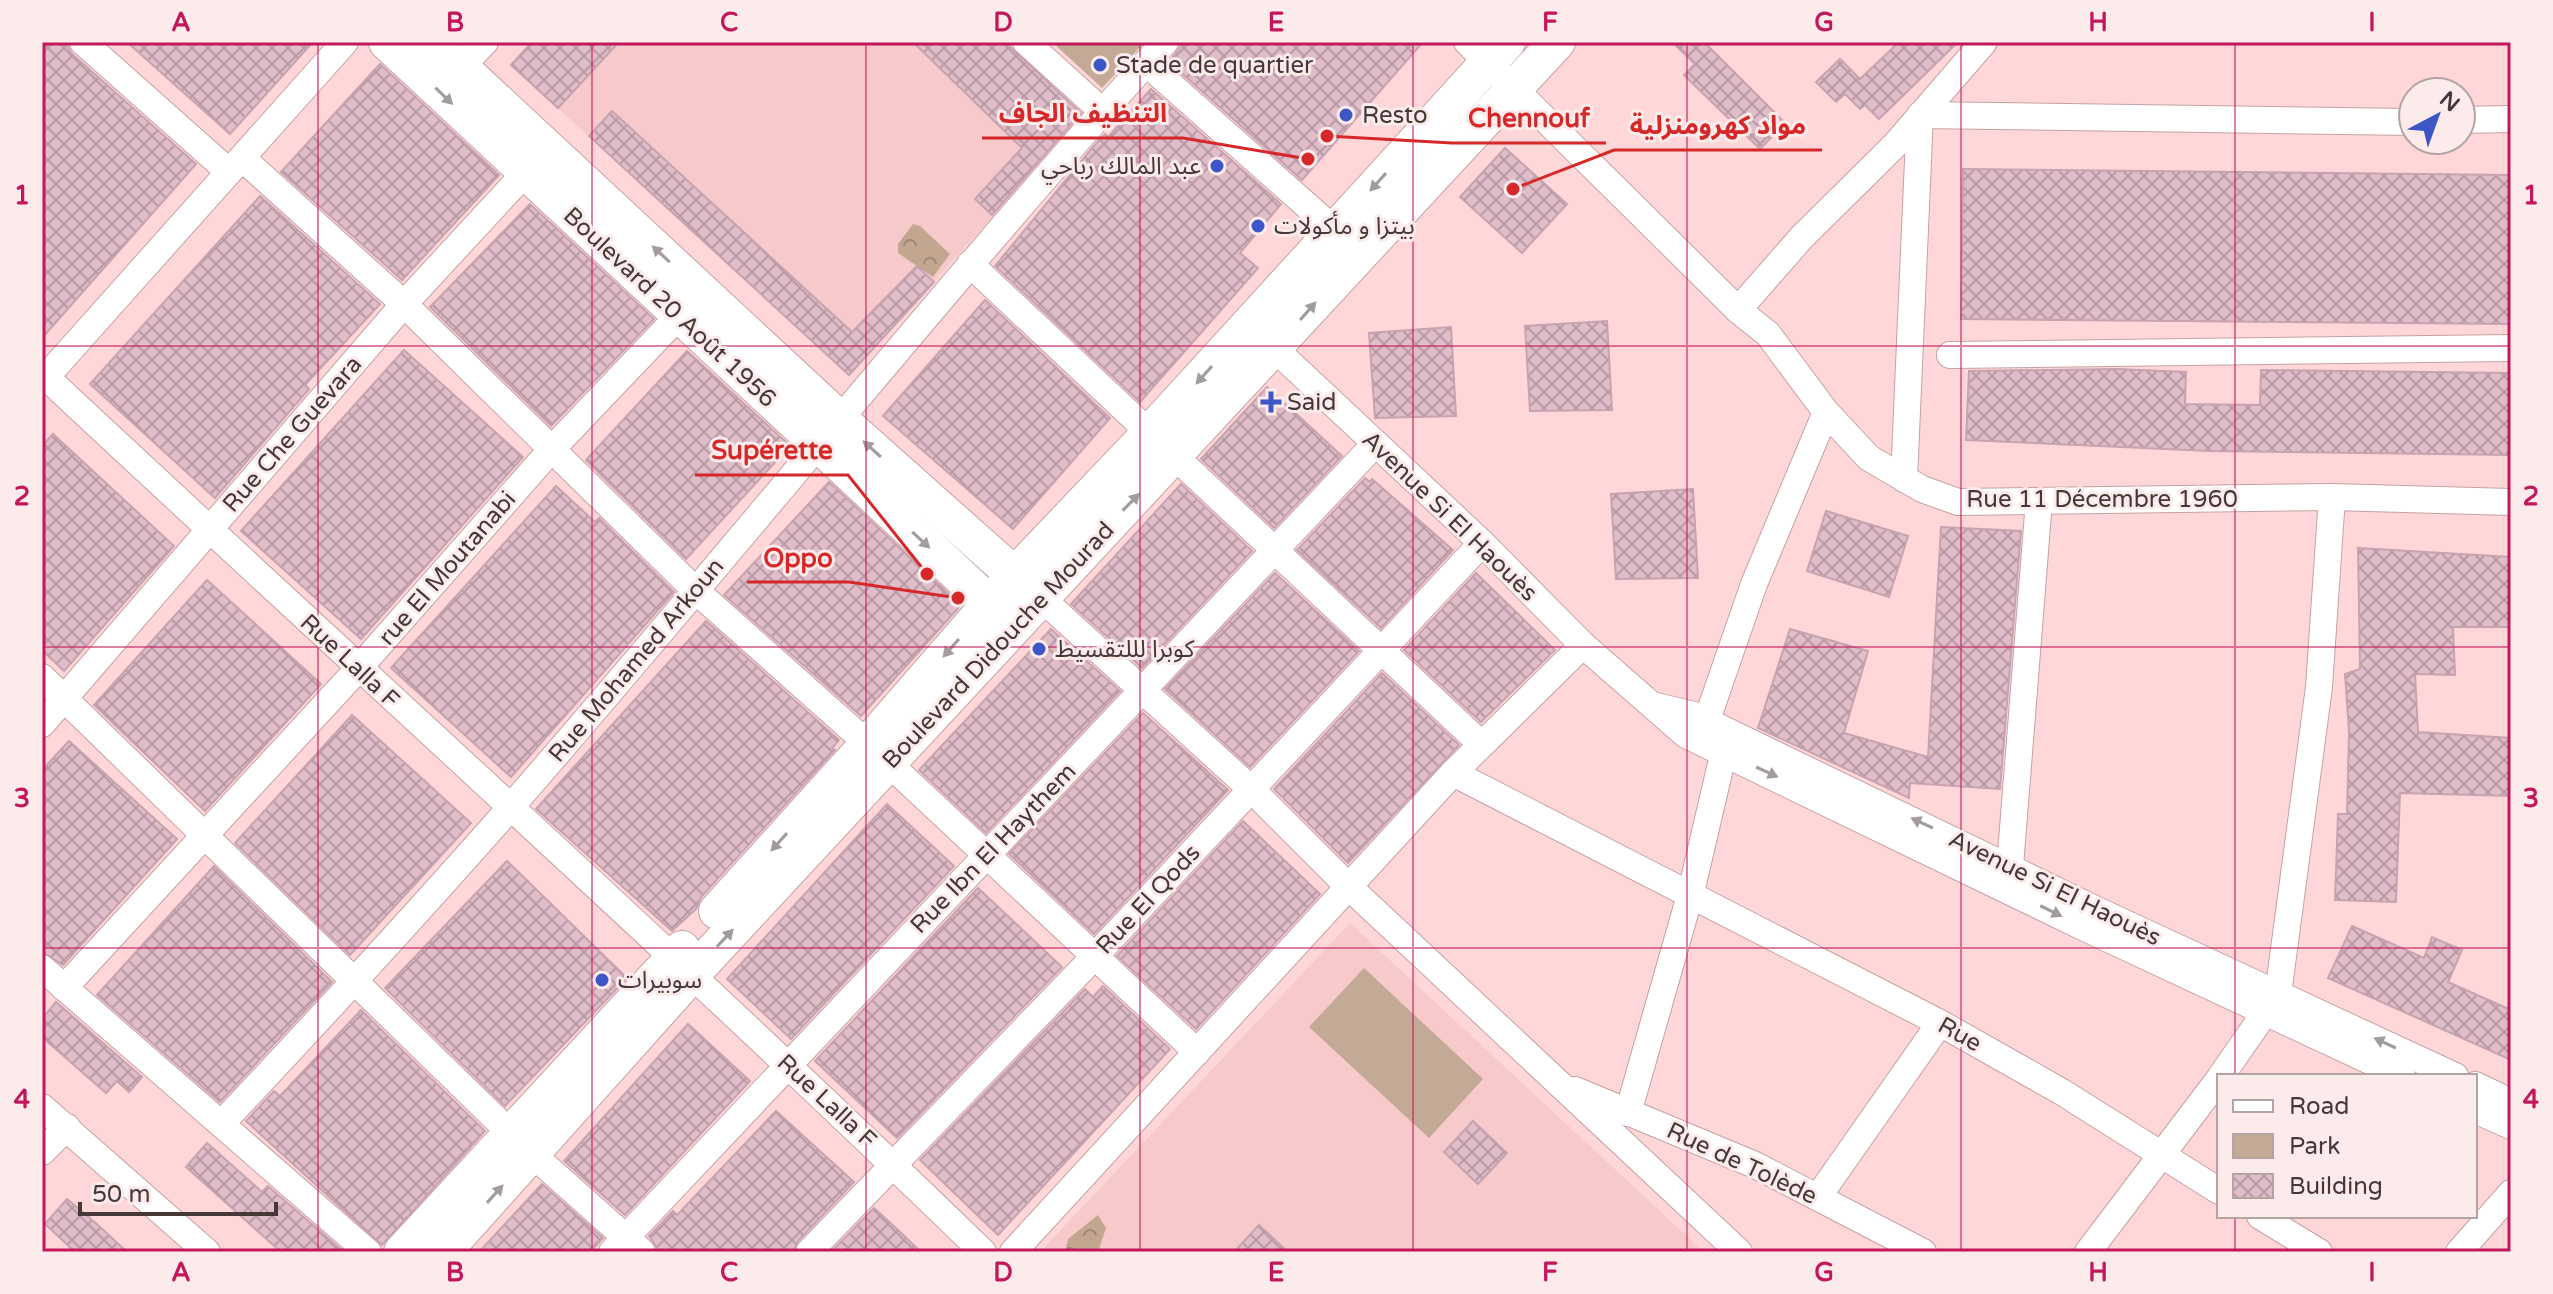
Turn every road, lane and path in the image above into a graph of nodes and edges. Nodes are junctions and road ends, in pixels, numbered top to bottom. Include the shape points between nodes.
1 (83, 42) edge
2 (345, 42) edge
3 (387, 42) edge
4 (433, 42) edge
5 (1026, 42) edge
6 (1165, 42) edge
7 (1557, 42) edge
8 (1984, 42) edge
9 (1488, 49) edge
10 (472, 55) edge
11 (1146, 63) junction
12 (1515, 88) junction
13 (1102, 111) junction
14 (1920, 115) junction
15 (2511, 119) edge
16 (2477, 120) edge
17 (2397, 122) edge
18 (536, 161) junction
19 (235, 165) junction
20 (1348, 242) junction
21 (970, 264) junction
22 (404, 304) junction
23 (691, 304) junction
24 (1738, 310) junction
25 (1249, 325) junction
26 (2511, 348) edge
27 (1275, 349) junction
28 (1950, 355) dead end
29 (43, 377) edge
30 (1826, 412) junction
31 (829, 432) junction
32 (1162, 444) junction
33 (1375, 444) junction
34 (551, 450) junction
35 (1904, 479) junction
36 (2332, 497) junction
37 (2039, 501) junction
38 (2511, 502) edge
39 (210, 530) junction
40 (1482, 543) junction
41 (1275, 553) junction
42 (1027, 587) junction
43 (695, 590) junction
44 (990, 604) junction
45 (1583, 645) junction
46 (1381, 649) junction
47 (358, 669) junction
48 (42, 677) edge
49 (1141, 693) junction
50 (65, 698) junction
51 (42, 724) edge
52 (1704, 732) junction
53 (1481, 744) junction
54 (1724, 751) junction
55 (878, 754) junction
56 (1453, 773) junction
57 (1250, 788) junction
58 (509, 809) junction
59 (203, 832) junction
60 (985, 854) junction
61 (2010, 866) junction
62 (1348, 886) junction
63 (1691, 892) junction
64 (1094, 957) junction
65 (683, 966) junction
66 (42, 968) edge
67 (357, 980) junction
68 (64, 988) junction
69 (2273, 1004) junction
70 (1940, 1023) junction
71 (1197, 1052) junction
72 (789, 1066) junction
73 (2222, 1074) edge
74 (2398, 1074) edge
75 (2450, 1074) edge
76 (2217, 1081) edge
77 (1557, 1082) junction
78 (2477, 1086) edge
79 (2511, 1102) edge
80 (42, 1107) edge
81 (2477, 1111) edge
82 (1628, 1113) junction
83 (222, 1123) junction
84 (2511, 1126) edge
85 (67, 1127) junction
86 (522, 1144) junction
87 (42, 1152) edge
88 (2161, 1156) junction
89 (896, 1165) junction
90 (2217, 1190) edge
91 (2511, 1193) edge
92 (1818, 1197) junction
93 (2263, 1218) edge
94 (627, 1247) edge
95 (818, 1249) edge
96 (207, 1252) edge
97 (368, 1252) edge
98 (402, 1252) edge
99 (443, 1252) edge
100 (983, 1252) edge
101 (1013, 1252) edge
102 (1739, 1252) edge
103 (1923, 1252) edge
104 (2088, 1252) edge
105 (2319, 1252) edge
106 (2459, 1252) edge

1 - 19 street
2 - 19 street, Rue Lalla F
3 -> 18 main road, Boulevard 20 Août 1956
4 - 10 main road, Boulevard 20 Août 1956
5 - 13 street
6 - 11 street, Rue Mohamed Arkoun
7 - 12 main road, Boulevard Didouche Mourad
8 - 14 street
9 - 12 street, Rue 11 Décembre 1960
9 -> 20 main road, Boulevard Didouche Mourad
10 - 18 main road, Boulevard 20 Août 1956
11 - 13 street, Rue Mohamed Arkoun
11 - 20 street
12 - 20 main road, Boulevard Didouche Mourad
12 - 24 street, Rue 11 Décembre 1960
13 - 21 street, Rue Mohamed Arkoun
14 - 17 street
14 - 24 street
14 - 35 street
15 - 16 street
18 - 22 street, Rue Che Guevara
18 - 23 main road, Boulevard 20 Août 1956
19 - 22 street
19 - 29 street, Rue Lalla F
20 - 25 main road, Boulevard Didouche Mourad
27 -> 20 main road, Boulevard Didouche Mourad
21 - 31 street, Rue Mohamed Arkoun
21 - 32 street
22 - 34 street
22 - 39 street, Rue Che Guevara
23 - 31 main road, Boulevard 20 Août 1956
23 - 34 street, rue El Moutanabi
24 - 30 street, Rue 11 Décembre 1960 via 1768,334
25 - 27 street, Avenue Si El Haouès
25 -> 32 main road, Boulevard Didouche Mourad
26 - 28 street
27 - 32 main road, Boulevard Didouche Mourad
27 - 33 street, Avenue Si El Haouès
29 - 39 street, Rue Lalla F
30 - 35 street, Rue 11 Décembre 1960 via 1869,458
30 - 52 street via 1754,584
42 -> 31 main road, Boulevard 20 Août 1956
31 - 43 street, Rue Mohamed Arkoun
31 -> 44 main road, Boulevard 20 Août 1956
32 - 41 street
32 - 42 main road, Boulevard Didouche Mourad
33 - 40 street, Avenue Si El Haouès
33 - 41 street, Rue Ibn El Haythem
34 - 43 street
34 - 47 street, rue El Moutanabi
35 - 37 street, Rue 11 Décembre 1960 via 1958,502
36 - 37 street, Rue 11 Décembre 1960
36 - 38 street, Rue 11 Décembre 1960
36 - 69 street via 2319,687
37 - 61 street
39 - 47 street, Rue Lalla F
39 - 50 street, Rue Che Guevara
40 - 45 street, Avenue Si El Haouès
40 - 46 street, Rue El Qods
41 - 46 street
41 - 49 street, Rue Ibn El Haythem
42 - 44 main road, Boulevard Didouche Mourad
42 - 49 street
42 - 55 main road, Boulevard Didouche Mourad
43 - 55 street
43 - 58 street, Rue Mohamed Arkoun
44 -> 55 main road, Boulevard Didouche Mourad
45 - 52 street, Avenue Si El Haouès via 1653,705
45 - 53 street
46 - 53 street
46 - 57 street, Rue El Qods
47 - 58 street, Rue Lalla F
47 - 59 street, rue El Moutanabi
48 - 50 street
49 - 57 street
49 - 60 street, Rue Ibn El Haythem
50 - 51 street, Rue Che Guevara
50 - 59 street
52 - 54 street, Avenue Si El Haouès
61 -> 52 street, Avenue Si El Haouès
53 - 56 street
54 - 63 street
54 -> 69 street, Avenue Si El Haouès
55 - 60 street
55 - 65 main road, Boulevard Didouche Mourad
56 - 62 street
56 - 63 street, Rue
57 - 62 street
57 - 64 street, Rue El Qods
58 - 65 street, Rue Lalla F
58 - 67 street, Rue Mohamed Arkoun
59 - 67 street
59 - 68 street, rue El Moutanabi
60 - 64 street
60 - 72 street, Rue Ibn El Haythem
61 - 69 street, Avenue Si El Haouès
62 - 71 street
62 - 77 street
63 - 70 street, Rue
63 - 82 street
64 - 71 street
64 - 89 street, Rue El Qods
65 - 72 street, Rue Lalla F
65 - 86 main road, Boulevard Didouche Mourad
66 - 68 street
67 - 83 street, Rue Mohamed Arkoun
67 - 86 street
68 - 83 street
69 - 73 street
69 - 74 street, Avenue Si El Haouès
75 -> 69 street, Avenue Si El Haouès
70 - 88 street, Rue
70 - 92 street
71 - 101 street
72 - 89 street, Rue Lalla F
72 - 94 street, Rue Ibn El Haythem
76 - 88 street
77 - 82 street, Rue de Tolède
77 - 102 street
78 - 79 street
80 - 85 street
81 - 84 street
82 - 92 street, Rue de Tolède via 1717,1147
83 - 97 street
85 - 87 street
85 - 96 street
86 - 94 street
86 - 98 main road, Boulevard Didouche Mourad
99 -> 86 main road, Boulevard Didouche Mourad
88 - 90 street, Rue
88 - 104 street
89 - 95 street, Rue El Qods
89 - 100 street, Rue Lalla F
91 - 106 street
92 - 103 street, Rue de Tolède
93 - 105 street

